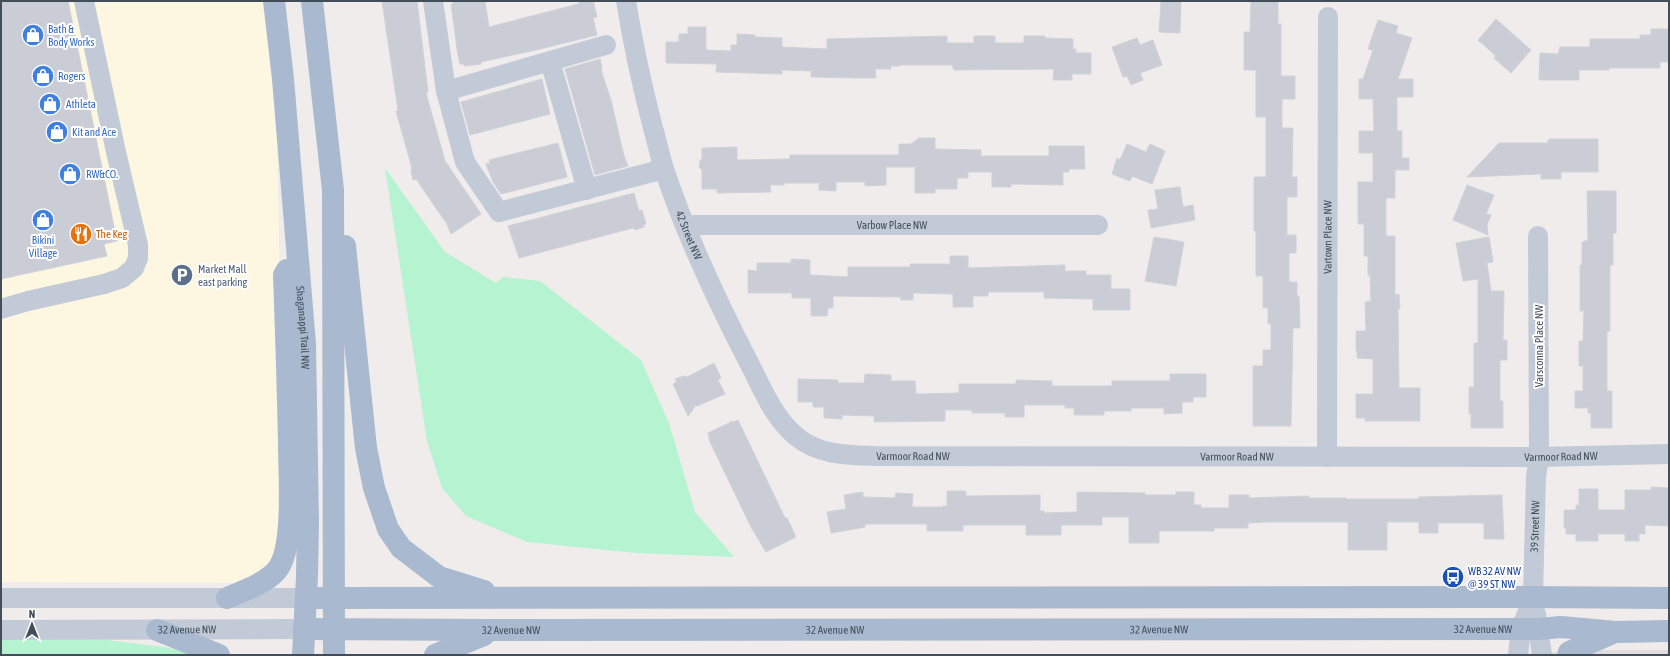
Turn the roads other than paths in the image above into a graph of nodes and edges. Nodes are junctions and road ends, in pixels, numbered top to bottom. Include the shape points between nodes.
1 (84, 1) edge
2 (274, 1) edge
3 (312, 1) edge
4 (434, 1) edge
5 (626, 1) edge
6 (1328, 17) dead end
7 (606, 45) dead end
8 (550, 61) junction
9 (446, 91) junction
10 (664, 169) junction
11 (333, 190) junction
12 (587, 190) junction
13 (685, 225) junction
14 (1098, 225) dead end
15 (1538, 236) dead end
16 (296, 249) junction
17 (1, 309) edge
18 (807, 444) joint
19 (1669, 454) edge
20 (1327, 457) junction
21 (1539, 457) junction
22 (1, 587) edge
23 (1533, 596) junction
24 (1, 598) edge
25 (33, 598) junction
26 (227, 598) junction
27 (306, 598) junction
28 (334, 598) junction
29 (508, 598) junction
30 (1669, 598) edge
31 (304, 629) junction
32 (1530, 629) junction
33 (1, 630) edge
34 (157, 630) junction
35 (334, 630) junction
36 (493, 630) junction
37 (1669, 631) edge
38 (1616, 632) junction
39 (219, 655) edge
40 (303, 655) edge
41 (334, 655) edge
42 (435, 655) edge
43 (1518, 655) edge
44 (1542, 655) edge
45 (1568, 655) edge

1 - 17 street via 138,245 138,258 130,272 117,280
2 - 16 main road, Shaganappi Trail NW
3 - 11 main road
4 - 9 street
5 - 10 street, 42 Street NW via 635,55
6 - 20 street, Vartown Place NW
7 - 8 street
8 - 9 street
8 - 12 street
9 - 12 street via 465,162 499,212
10 - 12 street
10 - 13 street, 42 Street NW
11 - 28 main road
11 - 29 main road via 341,207 366,448 374,488 388,529 401,548 439,577
13 - 14 street, Varbow Place NW
13 - 18 street, 42 Street NW via 735,336 774,410 786,427
15 - 21 street, Varsconna Place NW
16 - 26 main road via 284,275 289,512 283,558 277,570 262,582
16 - 27 main road, Shaganappi Trail NW via 305,344 308,522
18 - 20 street, Varmoor Road NW via 828,453 874,456
19 - 21 street, Varmoor Road NW
20 - 21 street, Varmoor Road NW
21 - 23 street, 39 Street NW via 1536,477
22 - 25 street
23 - 29 main road
23 - 30 main road
23 - 32 street, 39 Street NW
24 - 25 street
25 - 26 street
26 - 27 street
27 - 28 main road
27 - 31 main road, Shaganappi Trail NW
28 - 29 main road
28 - 35 main road
31 - 34 street, 32 Avenue NW
31 - 35 main road, 32 Avenue NW
31 - 40 main road, Shaganappi Trail NW
32 - 36 main road, 32 Avenue NW
32 - 38 main road, 32 Avenue NW via 1561,627
32 - 43 street, 39 Street NW
32 - 44 street, 39 Street NW
33 - 34 street, 32 Avenue NW
34 - 39 main road
35 - 36 main road, 32 Avenue NW
35 - 41 main road
36 - 42 main road
37 - 38 main road, 32 Avenue NW
38 - 45 main road via 1569,652

